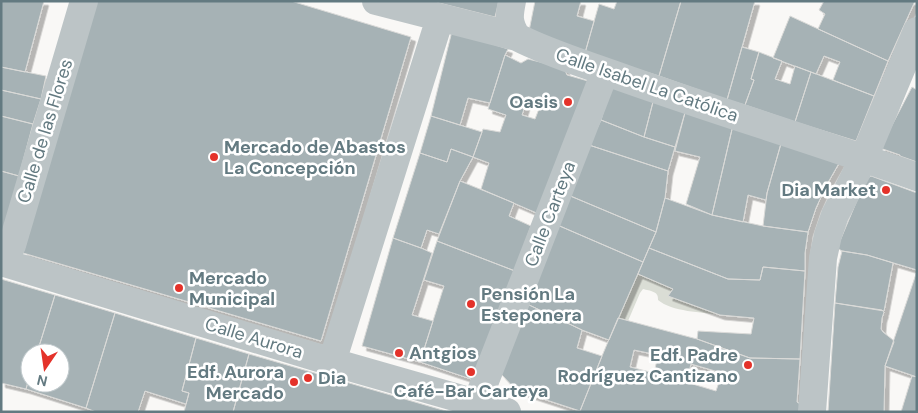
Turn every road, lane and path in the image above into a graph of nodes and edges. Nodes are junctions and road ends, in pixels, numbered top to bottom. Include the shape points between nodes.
1 (84, 1) edge
2 (376, 1) edge
3 (512, 1) edge
4 (440, 18) junction
5 (917, 31) edge
6 (517, 37) junction
7 (605, 72) junction
8 (864, 158) junction
9 (917, 177) edge
10 (1, 257) edge
11 (1, 262) edge
12 (332, 362) junction
13 (475, 408) edge
14 (507, 412) edge
15 (812, 412) edge

1 - 10 street, Calle de las Flores via 12,246 7,255
2 - 4 street, Calle Isabel La Católica
3 - 6 street via 509,16
4 - 6 street, Calle Isabel La Católica
4 - 12 street
5 - 8 street
6 - 7 street, Calle Isabel La Católica
7 - 8 street, Calle Isabel La Católica
7 - 13 street, Calle Carteya
8 - 9 street, Calle Isabel La Católica
8 - 15 street via 835,215 823,258
11 - 12 street, Calle Aurora
12 - 13 street, Calle Aurora
13 - 14 street, Calle Aurora

